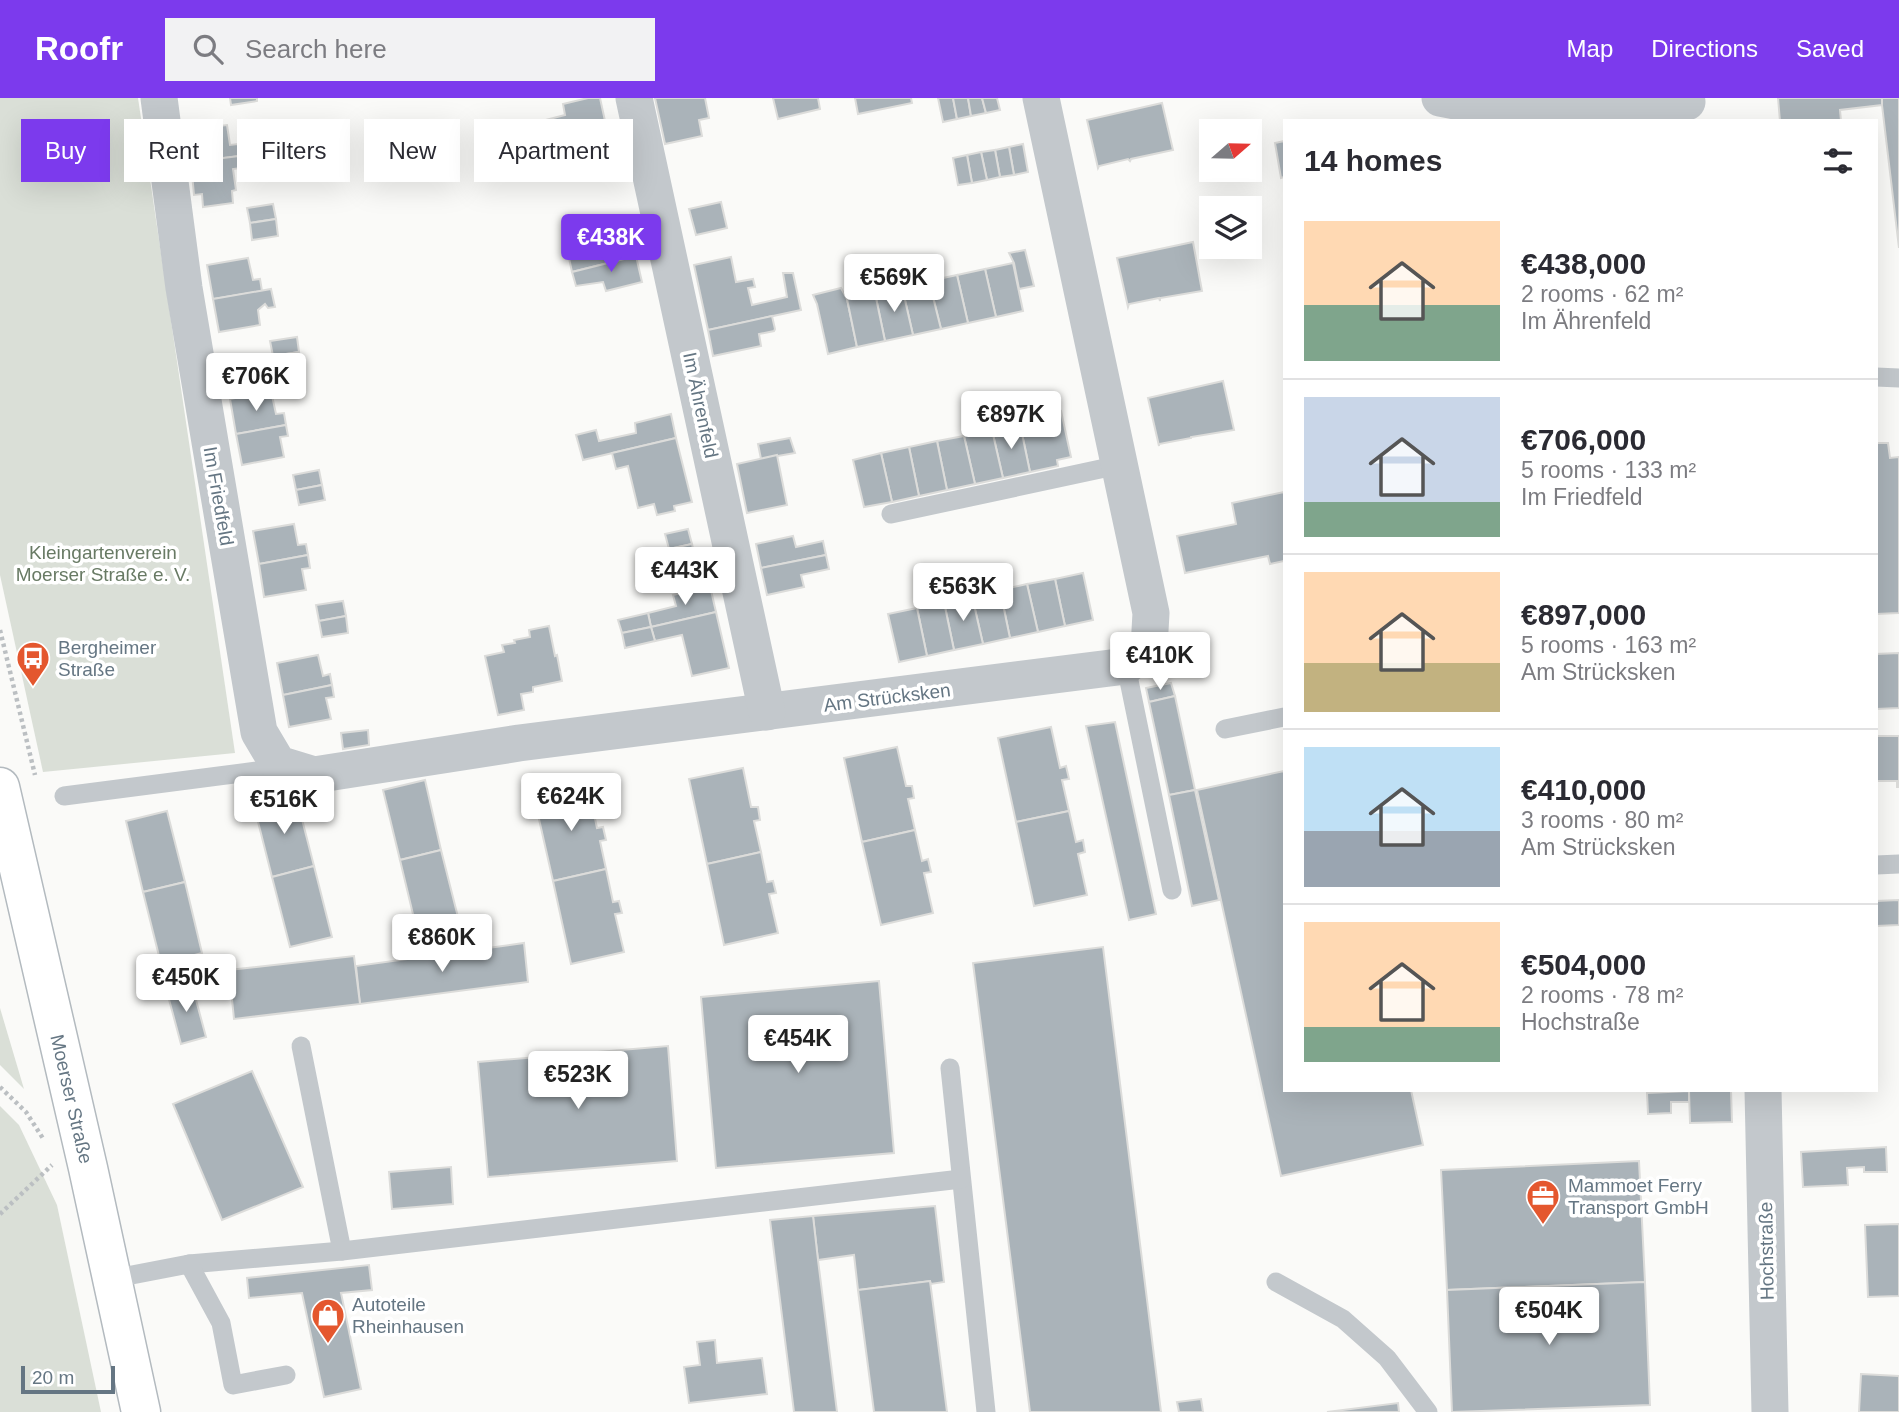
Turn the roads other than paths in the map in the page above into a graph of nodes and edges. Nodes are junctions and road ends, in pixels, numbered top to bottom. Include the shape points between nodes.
1 (159, 98) edge
2 (634, 98) edge
3 (1041, 98) edge
4 (1440, 98) edge
5 (1688, 107) edge
6 (1516, 110) edge
7 (1878, 377) edge
8 (1899, 378) edge
9 (1119, 465) junction
10 (891, 514) dead end
11 (1126, 666) junction
12 (767, 712) junction
13 (1283, 717) edge
14 (1224, 729) dead end
15 (278, 764) junction
16 (18, 781) edge
17 (64, 796) dead end
18 (1899, 864) edge
19 (1878, 865) edge
20 (1172, 890) dead end
21 (301, 1046) dead end
22 (950, 1068) dead end
23 (1763, 1092) edge
24 (961, 1178) junction
25 (342, 1251) junction
26 (189, 1264) junction
27 (111, 1279) junction
28 (1276, 1282) dead end
29 (286, 1375) dead end
30 (141, 1412) edge
31 (986, 1412) edge
32 (1428, 1412) edge
33 (1770, 1412) edge

1 - 15 street, Im Friedfeld via 184,288 259,732
2 - 12 street, Im Ährenfeld
3 - 9 street
4 - 6 street
5 - 6 street via 1585,115
7 - 8 lane
9 - 10 lane
9 - 11 street via 1151,613 1149,648
11 - 12 street, Am Strücksken
11 - 20 lane
12 - 15 street, Am Strücksken via 314,775
13 - 14 lane
15 - 17 lane via 257,771
16 - 27 main road, Moerser Straße
18 - 19 lane
21 - 25 lane
22 - 24 lane
23 - 33 street, Hochstraße
24 - 25 lane
24 - 31 lane
25 - 26 lane
26 - 27 lane
26 - 29 lane via 221,1323 233,1385
27 - 30 main road, Moerser Straße
28 - 32 lane via 1343,1319 1387,1358

